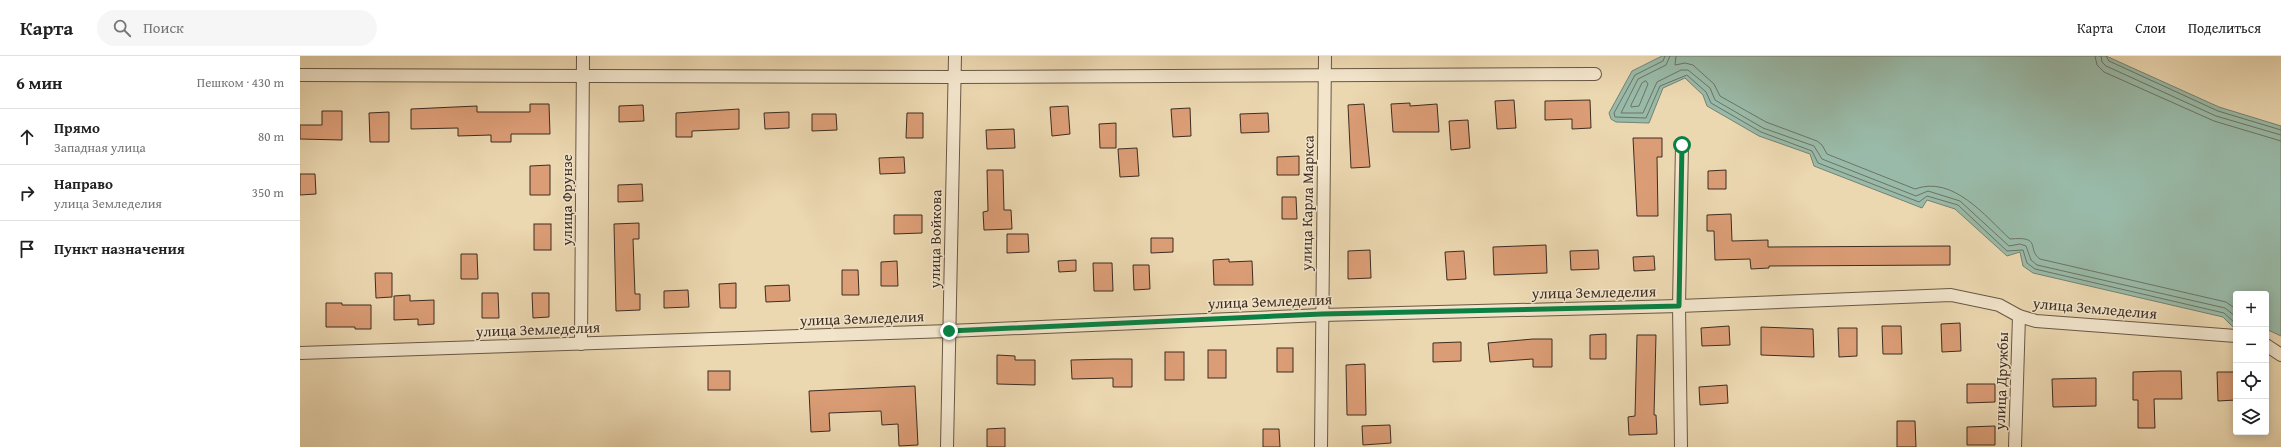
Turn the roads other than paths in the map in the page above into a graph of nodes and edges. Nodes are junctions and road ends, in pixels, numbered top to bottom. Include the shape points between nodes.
1 (582, 56) edge
2 (955, 56) edge
3 (1325, 56) edge
4 (1595, 74) dead end
5 (300, 75) edge
6 (582, 75) junction
7 (1325, 76) junction
8 (954, 77) junction
9 (1682, 145) dead end
10 (1679, 306) junction
11 (1322, 314) junction
12 (2019, 316) junction
13 (949, 331) junction
14 (2233, 336) edge
15 (580, 344) junction
16 (2269, 347) edge
17 (300, 353) edge
18 (2281, 355) edge
19 (946, 447) edge
20 (1321, 447) edge
21 (1681, 447) edge
22 (2015, 447) edge

1 - 6 street, улица Фрунзе
2 - 8 street, улица Войкова
3 - 7 street, улица Карла Маркса
4 - 7 street
5 - 6 street
6 - 8 street
6 - 15 street, улица Фрунзе
7 - 8 street
7 - 11 street, улица Карла Маркса
8 - 13 street, улица Войкова
9 - 10 street
10 - 11 street, улица Земледелия
10 - 12 street, улица Земледелия via 1951,295 1999,305
10 - 21 street
11 - 13 street, улица Земледелия
11 - 20 street, улица Карла Маркса
12 - 14 street, улица Земледелия via 2051,323
12 - 22 street, улица Дружбы
13 - 15 street, улица Земледелия
13 - 19 street, улица Войкова
15 - 17 street, улица Земледелия
16 - 18 street

